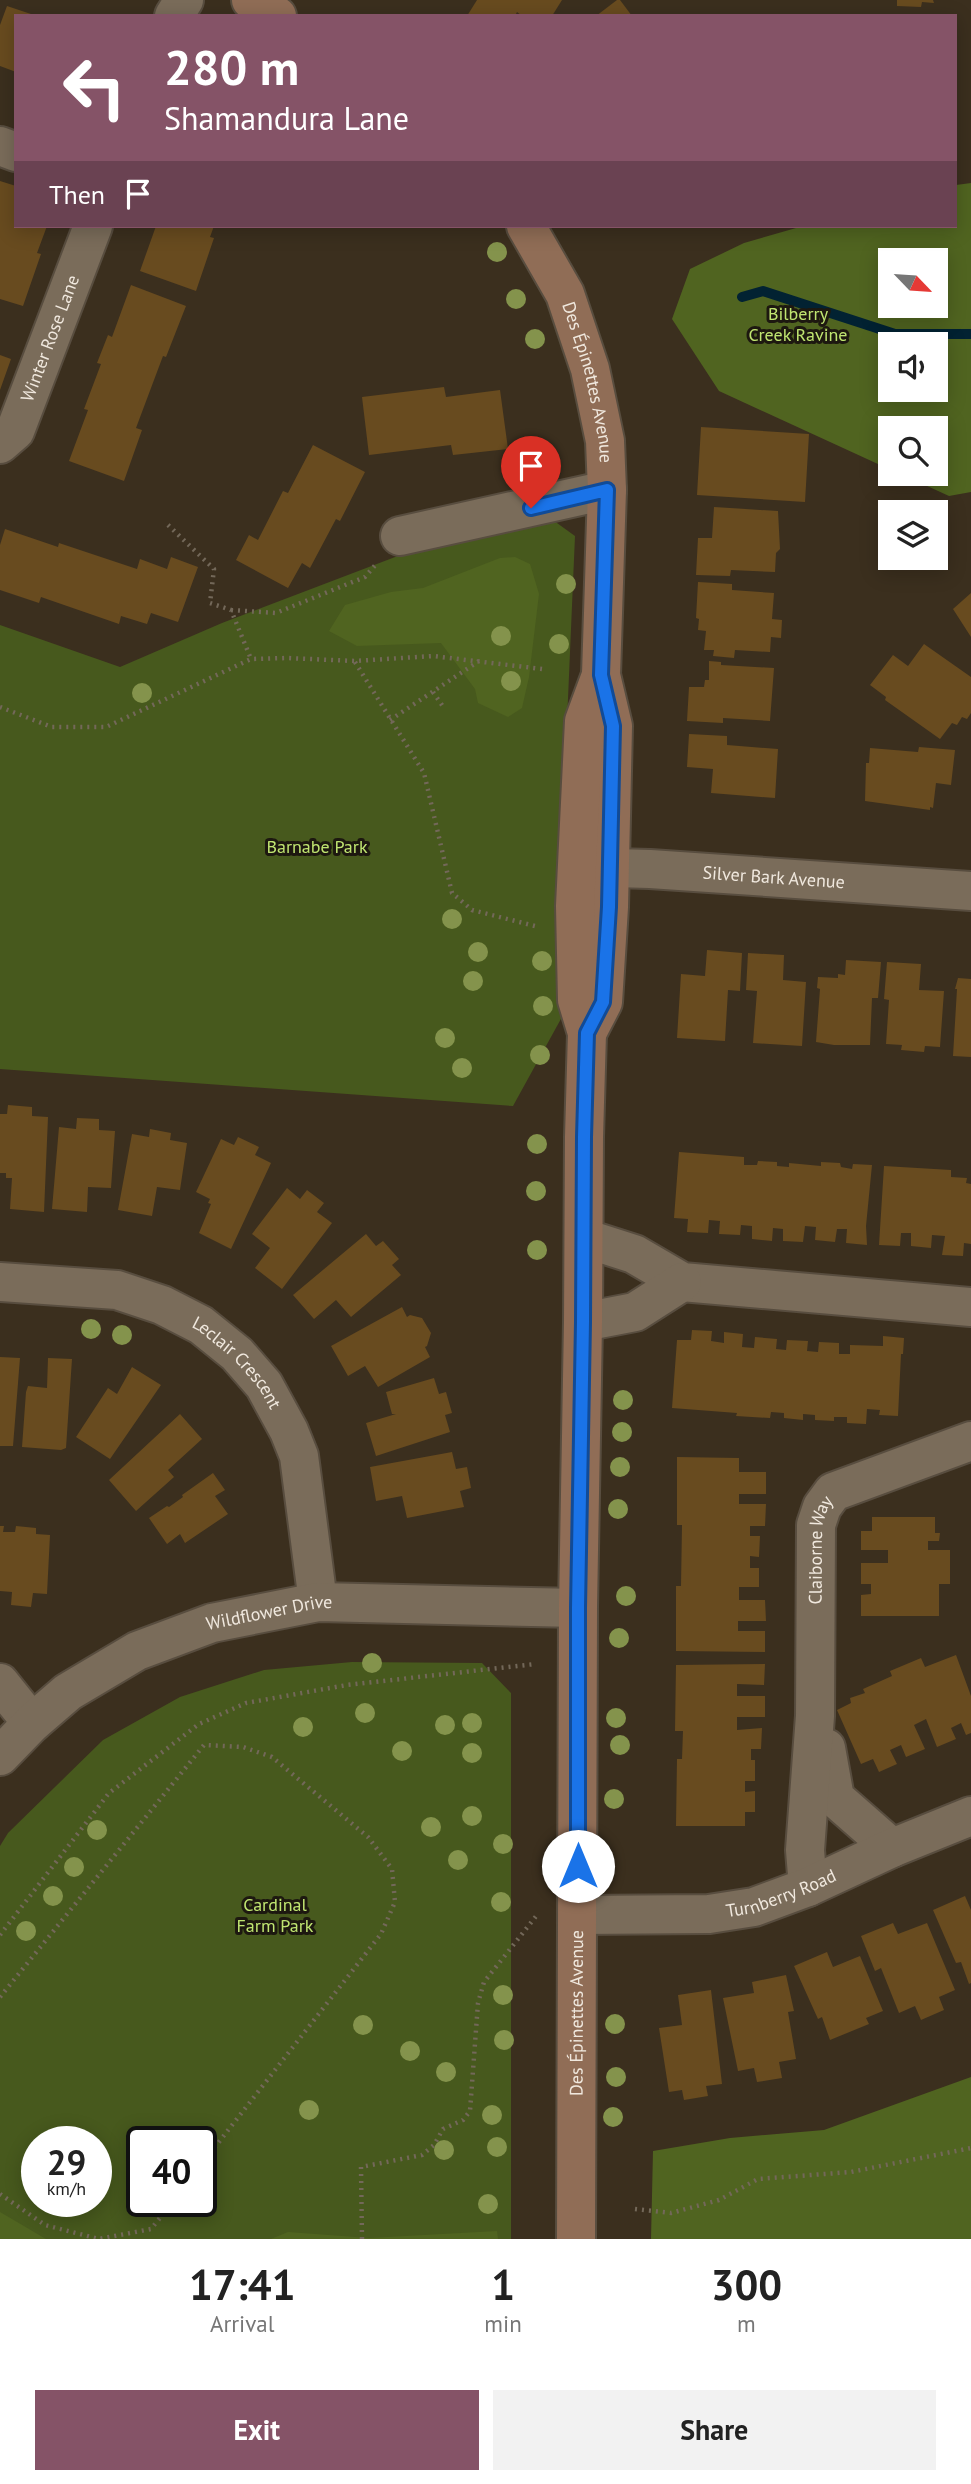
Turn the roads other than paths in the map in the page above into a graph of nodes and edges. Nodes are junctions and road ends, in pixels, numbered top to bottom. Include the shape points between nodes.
1 (251, 0) edge
2 (274, 14) edge
3 (92, 228) edge
4 (527, 228) edge
5 (0, 444) edge
6 (607, 490) junction
7 (400, 537) road end
8 (593, 867) junction
9 (971, 891) edge
10 (583, 1238) junction
11 (0, 1282) edge
12 (682, 1282) junction
13 (971, 1307) edge
14 (583, 1322) junction
15 (971, 1441) edge
16 (318, 1602) junction
17 (578, 1608) junction
18 (0, 1683) edge
19 (815, 1716) junction
20 (32, 1723) junction
21 (0, 1756) edge
22 (971, 1816) edge
23 (892, 1848) junction
24 (808, 1887) junction
25 (578, 1915) junction
26 (576, 2239) edge

1 - 2 street
3 - 5 street, Winter Rose Lane via 15,431
4 - 6 street, Des Épinettes Avenue via 565,294 590,369 605,441
6 - 7 street
6 - 8 street, Des Épinettes Avenue via 601,675 584,721
8 - 9 street, Silver Bark Avenue
8 - 10 street, Des Épinettes Avenue via 577,1000 587,1033
10 - 12 street via 634,1254
10 - 14 street, Des Épinettes Avenue
11 - 16 street, Leclair Crescent via 117,1290 201,1325 237,1354 264,1385 299,1456
12 - 13 street
12 - 14 street via 635,1312
14 - 17 street, Des Épinettes Avenue
15 - 19 street, Claiborne Way via 833,1492 822,1507 816,1525
16 - 17 street, Wildflower Drive
16 - 20 street, Wildflower Drive via 212,1623 137,1651 68,1692
17 - 25 street, Des Épinettes Avenue
18 - 20 street
19 - 23 street, Claiborne Way via 829,1758 835,1798
19 - 24 street, Claiborne Way via 804,1850
20 - 21 street, Wildflower Drive
22 - 23 street, Turnberry Road
23 - 24 street, Turnberry Road
24 - 25 street, Turnberry Road via 733,1912
25 - 26 street, Des Épinettes Avenue

